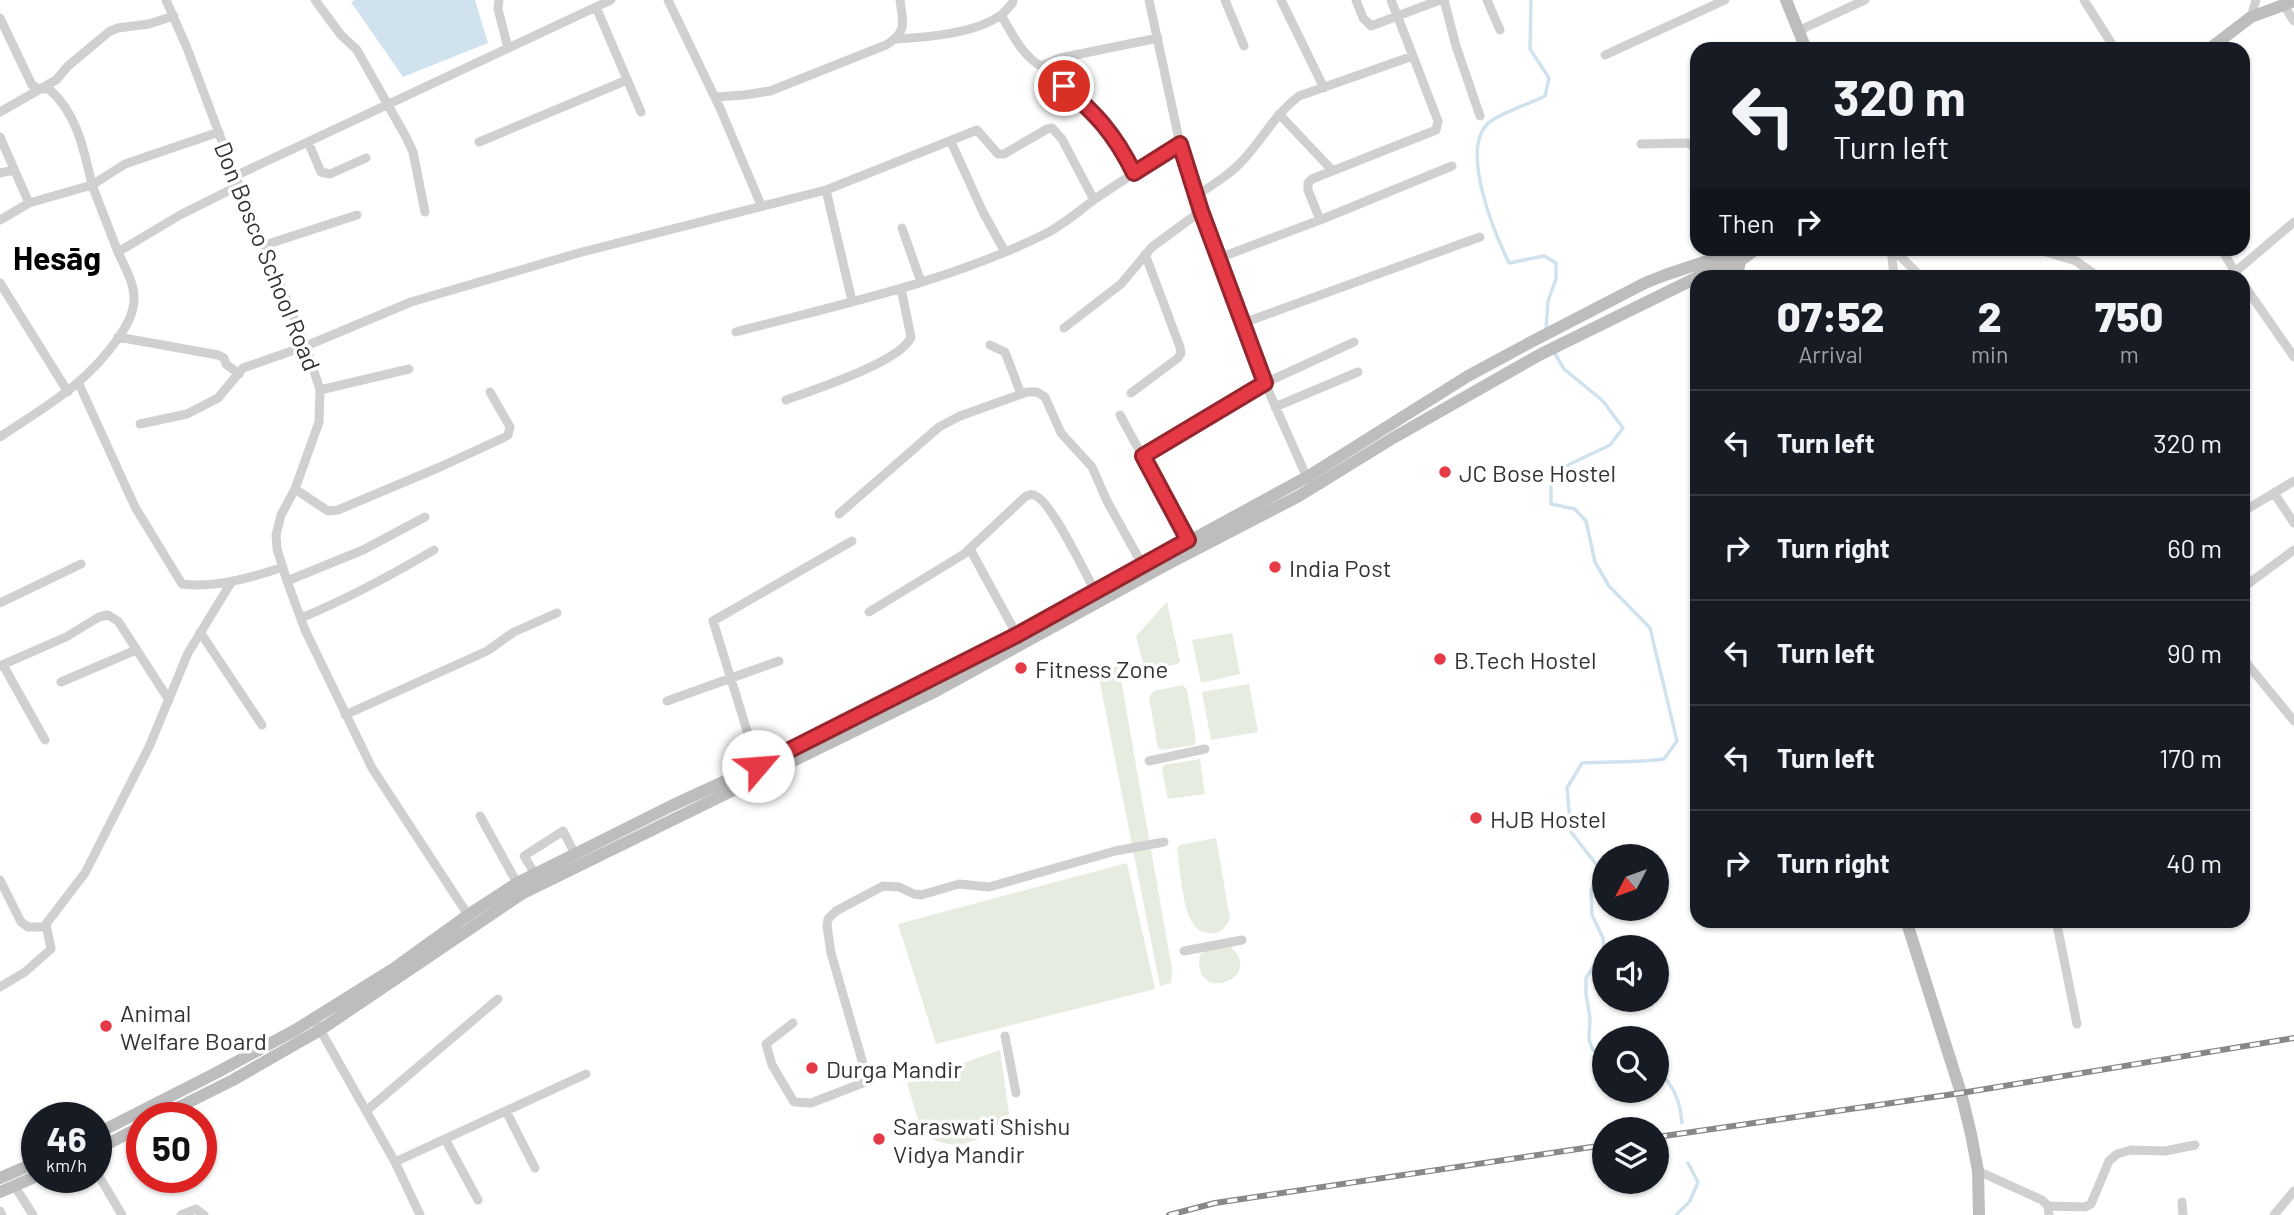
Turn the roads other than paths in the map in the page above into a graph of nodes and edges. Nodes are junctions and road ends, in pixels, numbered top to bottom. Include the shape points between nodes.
1 (166, 0) edge
2 (315, 0) edge
3 (499, 0) edge
4 (611, 0) edge
5 (668, 0) edge
6 (900, 0) edge
7 (1149, 0) edge
8 (1225, 0) edge
9 (1281, 0) edge
10 (1356, 0) edge
11 (1391, 0) edge
12 (1442, 0) edge
13 (1487, 0) edge
14 (1725, 0) edge
15 (1786, 0) edge
16 (1865, 0) edge
17 (2084, 0) edge
18 (2256, 0) edge
19 (1014, 1) edge
20 (2288, 2) edge
21 (596, 8) junction
22 (1001, 15) junction
23 (174, 16) junction
24 (2251, 17) junction
25 (0, 18) edge
26 (1398, 18) junction
27 (2294, 21) edge
28 (1500, 30) dead end
29 (1800, 30) junction
30 (1158, 38) junction
31 (897, 39) junction
32 (1804, 42) edge
33 (2111, 42) edge
34 (2218, 42) edge
35 (1244, 46) dead end
36 (509, 48) junction
37 (1605, 55) dead end
38 (1413, 56) junction
39 (1056, 78) dead end
40 (627, 80) junction
41 (1324, 88) junction
42 (39, 89) junction
43 (715, 97) junction
44 (389, 105) junction
45 (0, 112) edge
46 (641, 112) dead end
47 (1279, 114) junction
48 (1480, 116) dead end
49 (219, 132) junction
50 (0, 137) edge
51 (308, 142) junction
52 (479, 142) dead end
53 (951, 142) junction
54 (1180, 144) junction
55 (1641, 144) dead end
56 (1690, 144) edge
57 (366, 158) dead end
58 (1452, 166) dead end
59 (14, 170) junction
60 (1332, 170) junction
61 (0, 173) edge
62 (1134, 173) junction
63 (235, 176) junction
64 (92, 185) junction
65 (240, 185) junction
66 (826, 190) junction
67 (1198, 195) junction
68 (1094, 200) junction
69 (29, 204) junction
70 (761, 205) junction
71 (1201, 211) junction
72 (425, 212) dead end
73 (357, 215) dead end
74 (0, 220) edge
75 (1320, 220) junction
76 (2294, 222) edge
77 (902, 228) dead end
78 (1480, 237) dead end
79 (265, 245) junction
80 (118, 252) junction
81 (1005, 252) junction
82 (1145, 254) junction
83 (1734, 256) edge
84 (1900, 256) edge
85 (2059, 256) edge
86 (1219, 258) junction
87 (1707, 270) edge
88 (1914, 270) edge
89 (2089, 270) edge
90 (2240, 270) edge
91 (1690, 277) edge
92 (1690, 279) edge
93 (921, 282) junction
94 (0, 283) edge
95 (901, 288) junction
96 (2250, 294) edge
97 (852, 301) junction
98 (1243, 323) junction
99 (1064, 328) dead end
100 (736, 332) dead end
101 (118, 337) junction
102 (1354, 342) dead end
103 (990, 345) dead end
104 (306, 346) junction
105 (2294, 357) edge
106 (409, 369) dead end
107 (1358, 372) dead end
108 (239, 373) junction
109 (1265, 383) junction
110 (79, 384) junction
111 (320, 390) junction
112 (68, 392) junction
113 (490, 392) dead end
114 (1131, 393) dead end
115 (1021, 394) junction
116 (786, 400) dead end
117 (1275, 407) junction
118 (1120, 415) dead end
119 (140, 424) dead end
120 (0, 437) edge
121 (1143, 456) junction
122 (2294, 481) edge
123 (1310, 483) junction
124 (295, 489) junction
125 (2274, 493) junction
126 (2250, 507) edge
127 (839, 514) dead end
128 (425, 517) dead end
129 (2294, 523) edge
130 (1188, 540) junction
131 (852, 541) dead end
132 (970, 549) junction
133 (434, 550) dead end
134 (2294, 550) edge
135 (80, 564) dead end
136 (1143, 566) junction
137 (283, 567) junction
138 (232, 581) junction
139 (287, 581) junction
140 (2250, 583) edge
141 (1095, 591) junction
142 (0, 603) edge
143 (869, 612) dead end
144 (558, 613) dead end
145 (301, 618) junction
146 (200, 632) junction
147 (1017, 635) junction
148 (136, 650) junction
149 (779, 661) dead end
150 (1, 665) edge
151 (2250, 667) edge
152 (731, 678) junction
153 (61, 682) dead end
154 (169, 700) junction
155 (667, 701) dead end
156 (345, 715) junction
157 (2294, 721) edge
158 (262, 725) dead end
159 (45, 740) dead end
160 (1205, 749) dead end
161 (1149, 761) dead end
162 (758, 766) junction
163 (480, 816) dead end
164 (1164, 842) dead end
165 (575, 854) junction
166 (535, 874) junction
167 (0, 880) edge
168 (517, 883) junction
169 (472, 920) junction
170 (46, 927) junction
171 (1909, 928) edge
172 (2058, 928) edge
173 (1242, 940) dead end
174 (1184, 951) dead end
175 (0, 987) edge
176 (498, 999) dead end
177 (793, 1023) dead end
178 (317, 1024) junction
179 (2077, 1024) dead end
180 (1005, 1036) dead end
181 (586, 1074) dead end
182 (1016, 1093) dead end
183 (189, 1102) edge
184 (366, 1111) junction
185 (506, 1111) junction
186 (112, 1126) edge
187 (445, 1139) junction
188 (2195, 1145) dead end
189 (396, 1162) junction
190 (535, 1168) dead end
191 (1978, 1171) junction
192 (21, 1173) edge
193 (0, 1178) edge
194 (21, 1180) edge
195 (15, 1185) junction
196 (2294, 1191) edge
197 (0, 1192) edge
198 (109, 1193) edge
199 (478, 1200) dead end
200 (2182, 1202) dead end
201 (2048, 1210) edge
202 (33, 1215) edge
203 (122, 1215) edge
204 (181, 1215) edge
205 (204, 1215) edge
206 (420, 1215) edge
207 (1979, 1215) edge
208 (2183, 1215) edge
209 (2274, 1215) edge

1 - 23 street, Don Bosco School Road
2 - 44 street via 357,50
3 - 36 street
4 - 21 street
5 - 43 street
6 - 31 street via 903,26
7 - 30 street
8 - 35 street
9 - 41 street
10 - 26 street via 1371,26
11 - 26 street
12 - 26 street
12 - 48 street
13 - 28 street
14 - 37 street
15 - 29 main road
16 - 29 street
17 - 33 street
18 - 24 street
19 - 22 street
20 - 24 main road
20 - 27 street
21 - 36 street
21 - 40 street
22 - 30 street via 1032,61 1041,66
22 - 31 street via 950,33
23 - 42 street via 110,31 56,80
23 - 49 street, Don Bosco School Road
24 - 34 main road
25 - 42 street via 29,80
26 - 38 street
29 - 32 main road
30 - 54 street
31 - 43 street via 770,91
36 - 44 street
38 - 41 street
38 - 60 street via 1438,121 1436,130
39 - 62 street via 1109,129
40 - 46 street
40 - 52 street
41 - 47 street via 1299,96
42 - 45 street
42 - 64 street via 49,89 68,113
43 - 70 street
44 - 51 street
44 - 72 street via 413,152
47 - 60 street
47 - 67 street via 1244,160
49 - 63 street, Don Bosco School Road
49 - 64 street via 125,164
50 - 59 street
51 - 57 street via 326,174
51 - 63 street
53 - 66 street
53 - 68 street via 977,131 1003,154 1052,128
53 - 81 street
54 - 62 street
54 - 67 street
55 - 56 street
58 - 75 street
59 - 61 street
59 - 69 street
60 - 75 street via 1308,183
62 - 68 street
63 - 65 street, Don Bosco School Road
64 - 69 street
64 - 80 street
65 - 79 street, Don Bosco School Road
65 - 80 street
66 - 70 street
66 - 97 street
67 - 71 street
68 - 81 street via 1056,228
69 - 74 street
70 - 104 street via 424,298
71 - 82 street
71 - 86 street
73 - 79 street
75 - 86 street
76 - 90 street
77 - 93 street
78 - 98 street
79 - 104 street, Don Bosco School Road
80 - 101 street via 134,295 132,313
81 - 93 street
82 - 99 street via 1114,291
82 - 114 street via 1181,353
83 - 87 main road
84 - 88 street
85 - 89 street
86 - 98 street
91 - 123 main road via 1645,283 1468,376
92 - 123 main road via 1541,354
93 - 95 street
94 - 112 street
95 - 97 street
95 - 116 street via 911,337 908,344 873,366
96 - 105 street
97 - 100 street
98 - 109 street
101 - 108 street via 218,355
101 - 110 street
102 - 109 street
103 - 115 street via 1005,352
104 - 108 street
104 - 111 street, Don Bosco School Road
106 - 111 street
107 - 117 street
108 - 119 street via 211,403 187,414
109 - 117 street
109 - 121 street
110 - 112 street
110 - 138 street via 135,507 182,584
111 - 124 street, Don Bosco School Road via 320,422
112 - 120 street
113 - 124 street via 510,427 503,438 338,510 328,511
115 - 127 street via 939,427
115 - 136 street via 1037,392 1045,397 1061,433 1092,467
117 - 123 street
118 - 121 street
121 - 130 street
122 - 125 street
123 - 130 main road
123 - 169 main road via 936,691
124 - 137 street, Don Bosco School Road via 276,535
125 - 126 street
125 - 129 street
128 - 139 street via 363,550
130 - 136 main road
131 - 152 street via 713,621
132 - 141 street via 1032,494 1052,513
132 - 143 street
132 - 147 street
133 - 145 street
134 - 140 street
135 - 142 street
136 - 141 main road
137 - 138 street
137 - 139 street, Don Bosco School Road
138 - 146 street
139 - 145 street, Don Bosco School Road
141 - 147 main road
144 - 156 street via 514,632 487,651
145 - 156 street, Don Bosco School Road
146 - 154 street
146 - 158 street
147 - 162 main road
148 - 150 street via 118,621 108,615
148 - 153 street
148 - 154 street
149 - 152 street
150 - 159 street
151 - 157 street
152 - 155 street
152 - 162 street
154 - 170 street via 85,873
156 - 169 street, Don Bosco School Road via 372,768
160 - 161 street
162 - 165 main road
163 - 168 street
164 - 177 street via 989,887 959,884 921,895 883,886 836,911 827,926 831,953 868,1082 811,1103 794,1102 772,1065 766,1044
165 - 166 main road
165 - 166 street via 563,831 524,856
166 - 168 main road
167 - 170 street via 21,922 28,927
168 - 169 main road
169 - 178 main road
170 - 175 street via 51,945 48,953
171 - 191 main road via 1961,1093
172 - 179 street
173 - 174 street
176 - 184 street
178 - 183 main road via 233,1080
178 - 184 street
178 - 186 main road
180 - 182 street
181 - 185 street
184 - 189 street
185 - 187 street
185 - 190 street
187 - 189 street
187 - 199 street
188 - 201 street via 2117,1154 2109,1161 2091,1204
189 - 206 street
191 - 201 street via 2042,1200
191 - 207 main road
192 - 193 main road
194 - 195 main road
195 - 197 main road
195 - 202 street
196 - 209 street
198 - 203 street
200 - 208 street
204 - 205 street via 196,1209

